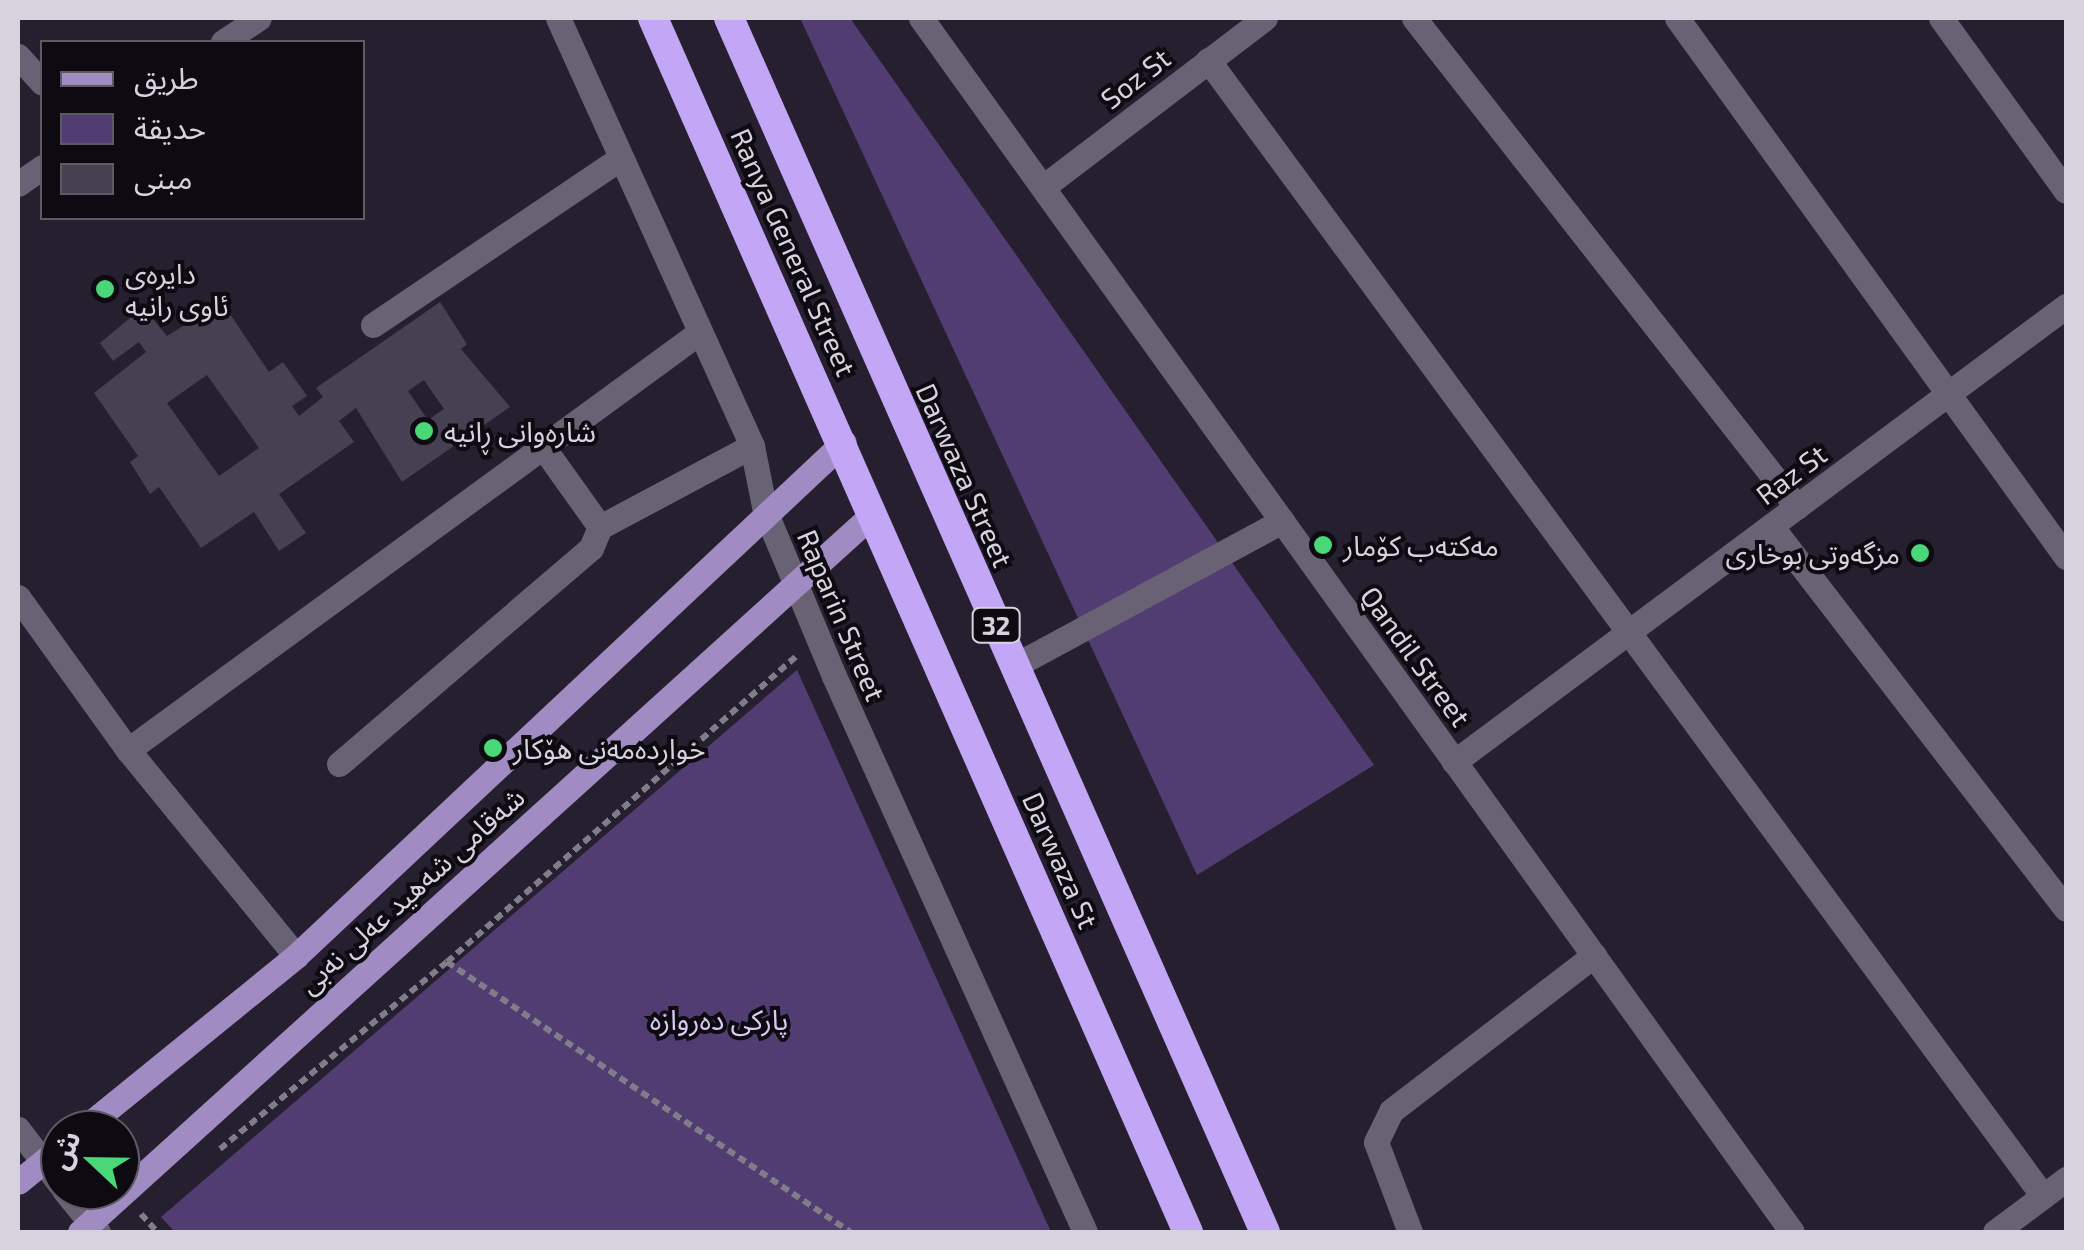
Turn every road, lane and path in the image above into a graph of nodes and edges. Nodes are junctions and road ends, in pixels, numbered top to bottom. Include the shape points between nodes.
1 (259, 18) edge
2 (558, 18) edge
3 (653, 18) edge
4 (729, 18) edge
5 (921, 18) edge
6 (1264, 18) edge
7 (1414, 18) edge
8 (1677, 18) edge
9 (1941, 18) edge
10 (226, 40) edge
11 (18, 56) edge
12 (1208, 60) junction
13 (40, 81) edge
14 (621, 158) junction
15 (40, 168) edge
16 (18, 184) edge
17 (1043, 188) junction
18 (2066, 191) edge
19 (2066, 306) edge
20 (373, 325) dead end
21 (700, 332) junction
22 (1948, 394) junction
23 (844, 442) junction
24 (752, 446) junction
25 (543, 447) junction
26 (1797, 507) junction
27 (765, 511) junction
28 (874, 514) junction
29 (1282, 522) junction
30 (1772, 526) junction
31 (600, 527) junction
32 (2066, 558) edge
33 (793, 582) junction
34 (18, 597) edge
35 (1631, 630) junction
36 (1014, 666) junction
37 (810, 669) dead end
38 (128, 750) junction
39 (1454, 762) junction
40 (339, 764) dead end
41 (2066, 909) edge
42 (296, 956) junction
43 (1594, 956) junction
44 (447, 962) junction
45 (107, 1110) edge
46 (18, 1129) edge
47 (40, 1146) edge
48 (218, 1151) dead end
49 (40, 1164) edge
50 (2066, 1179) edge
51 (18, 1182) edge
52 (2043, 1196) junction
53 (156, 1202) dead end
54 (90, 1229) edge
55 (156, 1232) edge
56 (850, 1232) edge
57 (1085, 1232) edge
58 (1188, 1232) edge
59 (1265, 1232) edge
60 (1410, 1232) edge
61 (1792, 1232) edge
62 (1996, 1232) edge

1 - 10 street
2 - 14 street, Raparin Street
3 - 23 highway, Ranya General Street / 32
4 - 36 highway, Darwaza Street / 32
5 - 17 street, Qandil Street
6 - 12 street, Soz St
7 - 26 street
8 - 22 street
9 - 18 street
11 - 13 street
12 - 17 street, Soz St
12 - 35 street
14 - 20 street
14 - 21 street, Raparin Street
15 - 16 street
17 - 29 street, Qandil Street
19 - 22 street, Raz St
21 - 24 street, Raparin Street
21 - 25 street
22 - 26 street, Raz St
22 - 32 street
23 - 27 main road, شەقامی شەهید عەلی نەبی
23 - 28 highway, Ranya General Street / 32
24 - 27 street, Raparin Street
24 - 31 street
25 - 31 street
25 - 38 street
26 - 30 street, Raz St
27 - 33 street, Raparin Street
27 - 42 main road, شەقامی شەهید عەلی نەبی
28 - 33 main road, شەقامی شەهید عەلی نەبی
28 - 58 highway, Darwaza St / 32
29 - 36 street
29 - 39 street, Qandil Street
30 - 35 street, Raz St
30 - 41 street
31 - 40 street via 591,548
33 - 54 main road, شەقامی شەهید عەلی نەبی
33 - 57 street, Raparin Street
34 - 38 street
35 - 39 street, Raz St
35 - 52 street
36 - 59 highway, Darwaza Street / 32
37 - 44 path via 802,650
38 - 42 street
39 - 43 street, Qandil Street
42 - 45 main road, شەقامی شەهید عەلی نەبی
43 - 60 street via 1392,1112 1376,1142
43 - 61 street, Qandil Street
44 - 48 path
44 - 56 path
46 - 47 street
49 - 51 main road
50 - 52 street
52 - 62 street
53 - 55 path via 141,1214

